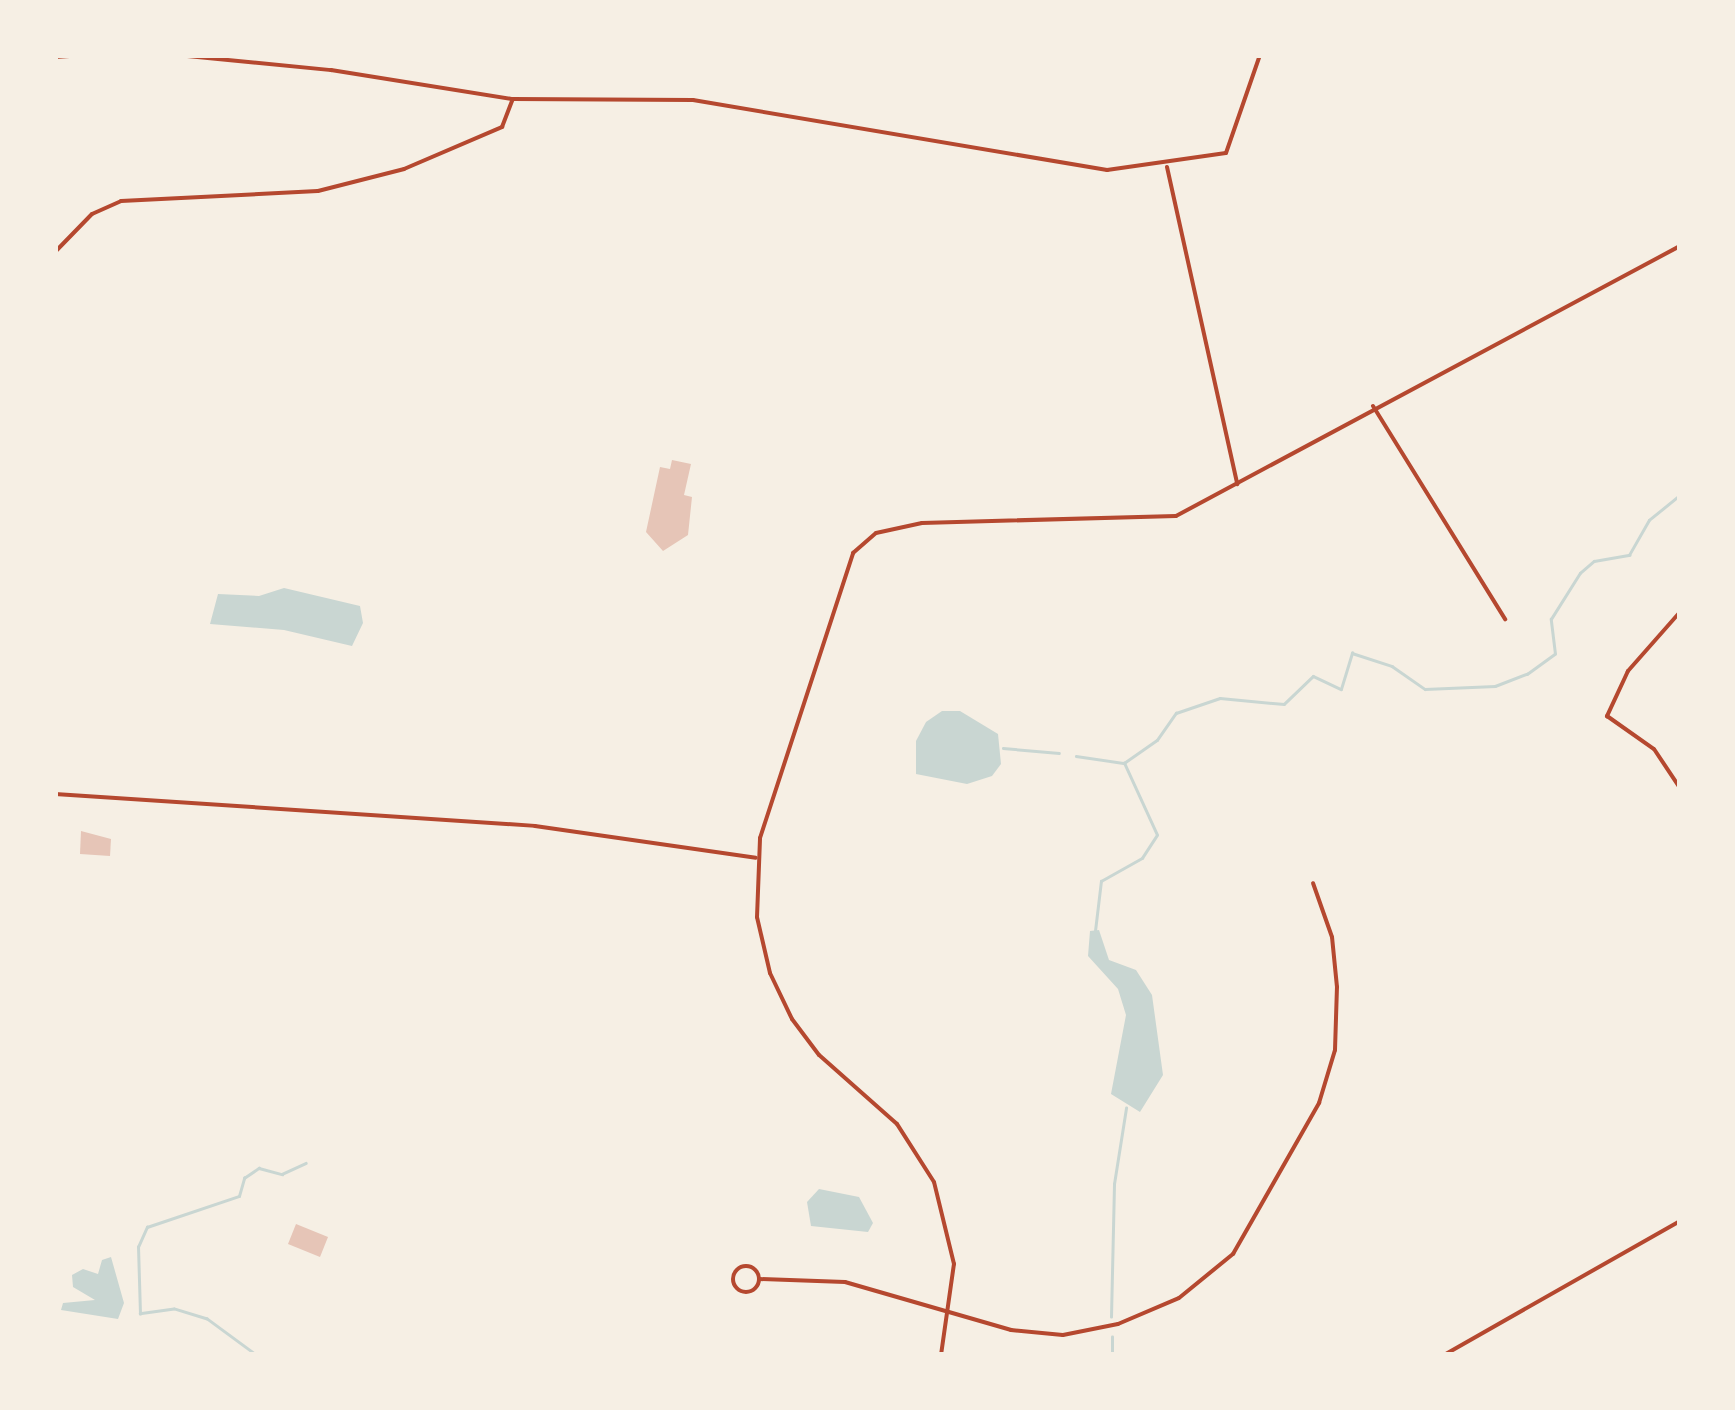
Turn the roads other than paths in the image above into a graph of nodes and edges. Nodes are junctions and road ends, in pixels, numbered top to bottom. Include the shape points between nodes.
1 (84, 55) edge
2 (177, 55) edge
3 (1260, 55) edge
4 (56, 57) edge
5 (513, 99) junction
6 (1168, 166) junction
7 (1680, 246) edge
8 (55, 252) edge
9 (1373, 406) junction
10 (1237, 484) junction
11 (1680, 612) edge
12 (1506, 619) dead end
13 (1680, 788) edge
14 (55, 794) edge
15 (756, 858) junction
16 (1313, 883) dead end
17 (1680, 1221) edge
18 (759, 1279) junction
19 (951, 1312) junction
20 (940, 1355) edge
21 (1444, 1355) edge

1 - 4 street
2 - 5 street via 331,70
3 - 6 street via 1232,146 1221,156
5 - 6 street via 693,100 1068,168
5 - 8 street via 502,127 404,169 318,191 121,201 92,214
6 - 10 street
7 - 9 street
9 - 10 street
9 - 12 street
10 - 15 street via 1163,519 922,523 864,540 847,564
11 - 13 street via 1628,670 1607,716 1654,749
14 - 15 street via 535,826
15 - 19 street via 760,937 788,1012 820,1055 897,1124 934,1182 952,1244
16 - 19 street via 1332,937 1335,1050 1320,1103 1233,1254 1179,1298 1118,1324 1063,1334 1011,1330
17 - 21 street
18 - 18 street via 748,1266 732,1277 744,1292
18 - 19 street via 845,1282
19 - 20 street

